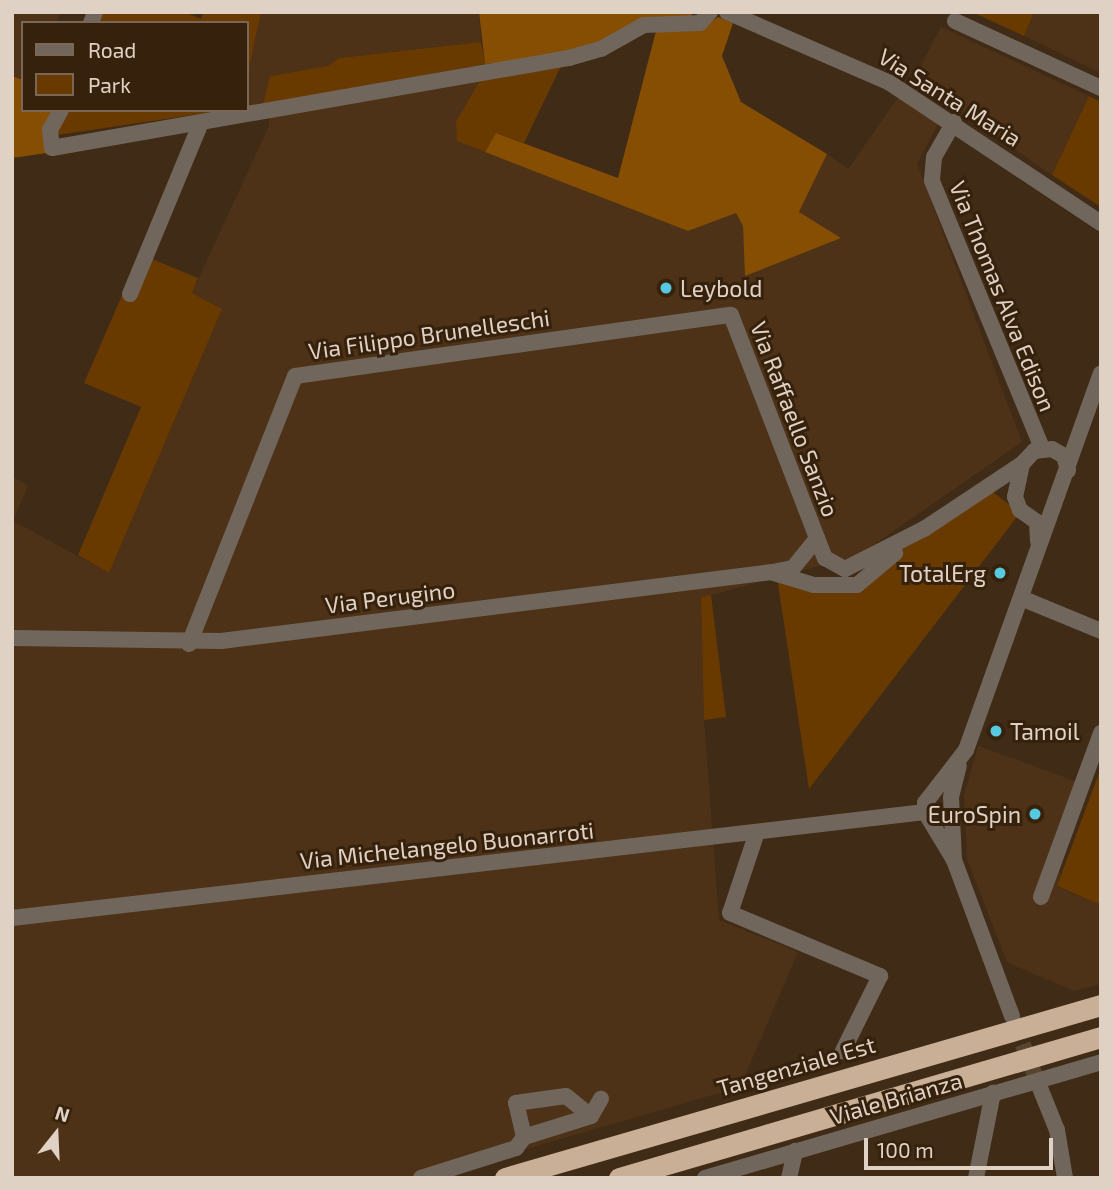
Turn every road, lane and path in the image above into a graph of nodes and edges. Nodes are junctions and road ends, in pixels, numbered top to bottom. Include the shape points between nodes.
1 (710, 12) edge
2 (727, 12) edge
3 (955, 21) dead end
4 (1101, 88) edge
5 (60, 112) edge
6 (954, 122) junction
7 (200, 125) junction
8 (1101, 223) edge
9 (130, 293) dead end
10 (731, 315) joint
11 (1101, 373) edge
12 (1084, 420) junction
13 (1047, 448) junction
14 (1022, 464) junction
15 (1068, 470) junction
16 (989, 487) junction
17 (1015, 496) junction
18 (1053, 509) junction
19 (1032, 516) junction
20 (924, 529) junction
21 (817, 538) junction
22 (1038, 547) junction
23 (772, 572) junction
24 (1021, 598) junction
25 (1101, 631) edge
26 (12, 638) edge
27 (189, 643) junction
28 (1101, 733) edge
29 (962, 757) junction
30 (932, 794) junction
31 (952, 804) junction
32 (928, 815) junction
33 (886, 816) junction
34 (757, 832) junction
35 (954, 860) junction
36 (1041, 897) dead end
37 (12, 918) edge
38 (1101, 1005) edge
39 (1012, 1016) tunnel mouth
40 (1101, 1037) edge
41 (843, 1051) dead end
42 (1101, 1062) edge
43 (1040, 1088) tunnel mouth
44 (993, 1093) junction
45 (601, 1099) dead end
46 (591, 1116) junction
47 (524, 1137) junction
48 (795, 1151) junction
49 (421, 1178) edge
50 (505, 1178) edge
51 (619, 1178) edge
52 (705, 1178) edge
53 (789, 1178) edge
54 (976, 1178) edge
55 (1065, 1178) edge

1 - 7 street via 699,23 644,25 601,49 569,58
2 - 6 street, Via Santa Maria via 873,75
3 - 4 street
5 - 7 street via 50,130 52,148
6 - 8 street, Via Santa Maria
6 - 13 street, Via Thomas Alva Edison via 934,157 932,181
7 - 9 street
10 - 21 street, Via Raffaello Sanzio
10 - 27 street, Via Filippo Brunelleschi via 295,376
11 - 12 street
12 - 13 street via 1070,440
12 - 15 street
13 - 14 street
13 - 15 street via 1064,456
14 - 16 street, Via Perugino
14 - 17 street
15 - 18 street
16 - 17 street
16 - 20 street, Via Perugino
17 - 19 street via 1020,510
18 - 19 street
18 - 22 street
19 - 22 street via 1040,530
20 - 21 street, Via Perugino via 845,569 825,558
20 - 23 street, Via Perugino via 856,585 814,585
21 - 23 street, Via Perugino via 802,562
22 - 24 street
23 - 27 street, Via Perugino
24 - 25 street
24 - 29 street
26 - 27 street, Via Perugino
28 - 36 street
29 - 30 street
29 - 31 street
30 - 31 street
30 - 32 street
30 - 33 street, Via Michelangelo Buonarroti
31 - 32 street, Via Michelangelo Buonarroti via 943,821
31 - 35 street
32 - 33 street, Via Michelangelo Buonarroti
32 - 35 street
33 - 34 street, Via Michelangelo Buonarroti
34 - 37 street, Via Michelangelo Buonarroti
34 - 41 street via 730,913 880,976
35 - 39 street
38 - 50 highway, Tangenziale Est
40 - 51 highway
42 - 44 street, Viale Brianza
43 - 55 street via 1057,1130
44 - 48 street, Viale Brianza
44 - 54 street
45 - 46 street
46 - 47 street
46 - 47 street via 566,1096 516,1103
47 - 49 street via 516,1148
48 - 52 street, Viale Brianza
48 - 53 street

